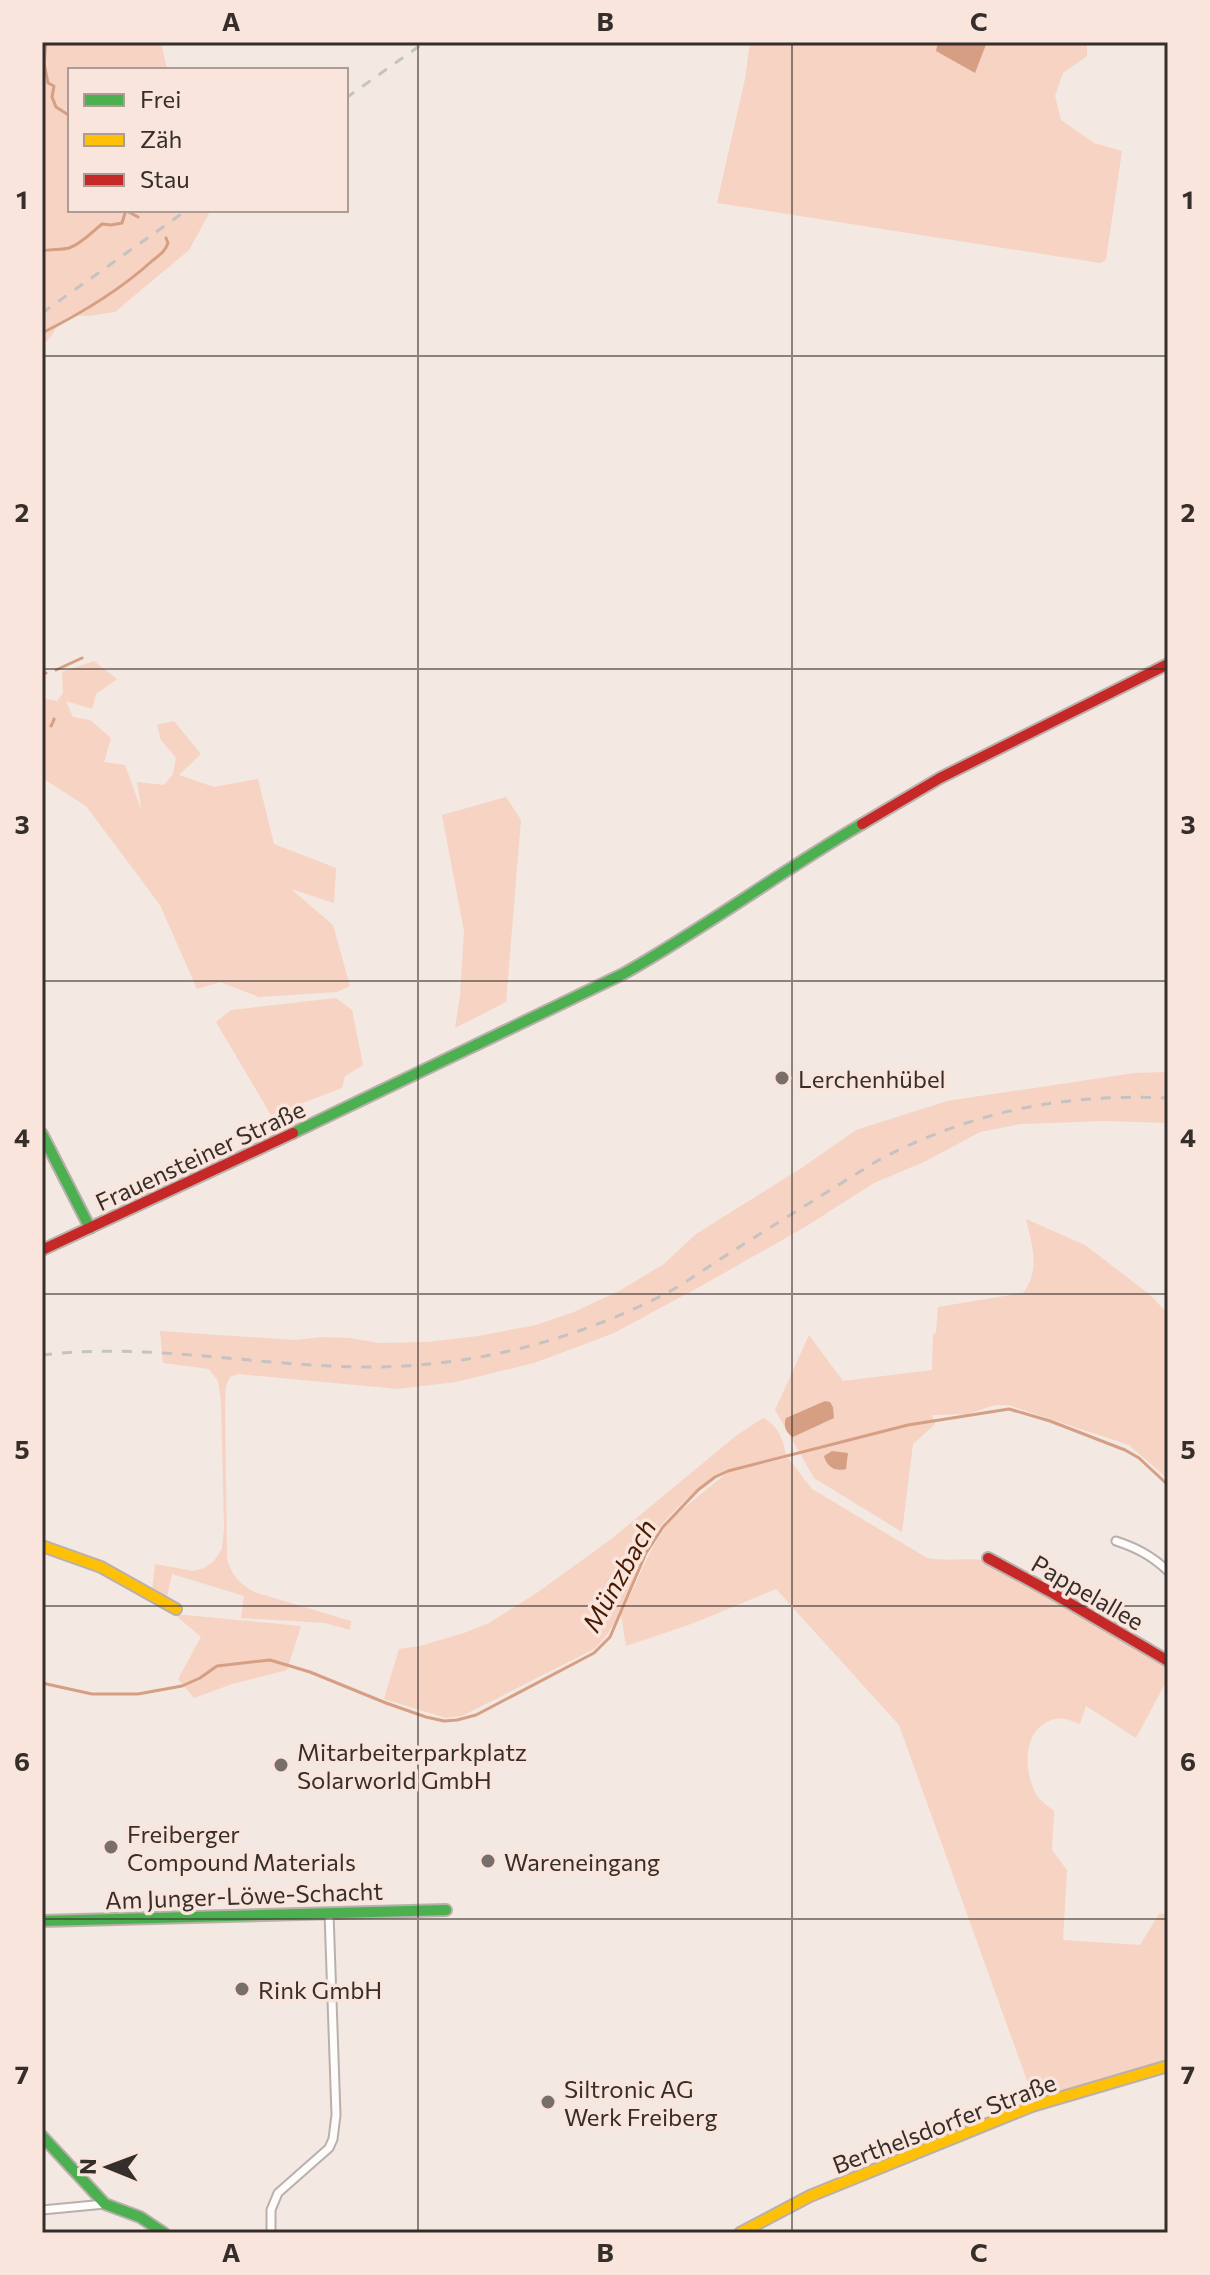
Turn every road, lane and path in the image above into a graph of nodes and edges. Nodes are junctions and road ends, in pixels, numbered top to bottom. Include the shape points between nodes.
1 (1168, 664) edge
2 (42, 1134) edge
3 (90, 1228) junction
4 (42, 1250) edge
5 (1116, 1541) dead end
6 (42, 1546) edge
7 (988, 1558) dead end
8 (1168, 1571) edge
9 (176, 1609) dead end
10 (1168, 1661) edge
11 (446, 1910) dead end
12 (329, 1913) junction
13 (42, 1921) edge
14 (1168, 2066) edge
15 (42, 2136) edge
16 (105, 2204) junction
17 (42, 2210) edge
18 (164, 2233) edge
19 (271, 2233) edge
20 (740, 2233) edge

1 - 3 street, Frauensteiner Straße via 940,778 623,974
2 - 3 street, Frauensteiner Straße
3 - 4 street, Frauensteiner Straße
5 - 8 street via 1139,1549
6 - 9 street via 101,1567
7 - 10 street, Pappelallee
11 - 12 street, Am Junger-Löwe-Schacht
12 - 13 street, Am Junger-Löwe-Schacht
12 - 19 street via 333,2139 278,2193
14 - 20 street, Berthelsdorfer Straße via 1032,2106 810,2196
15 - 16 street
16 - 17 street
16 - 18 street

